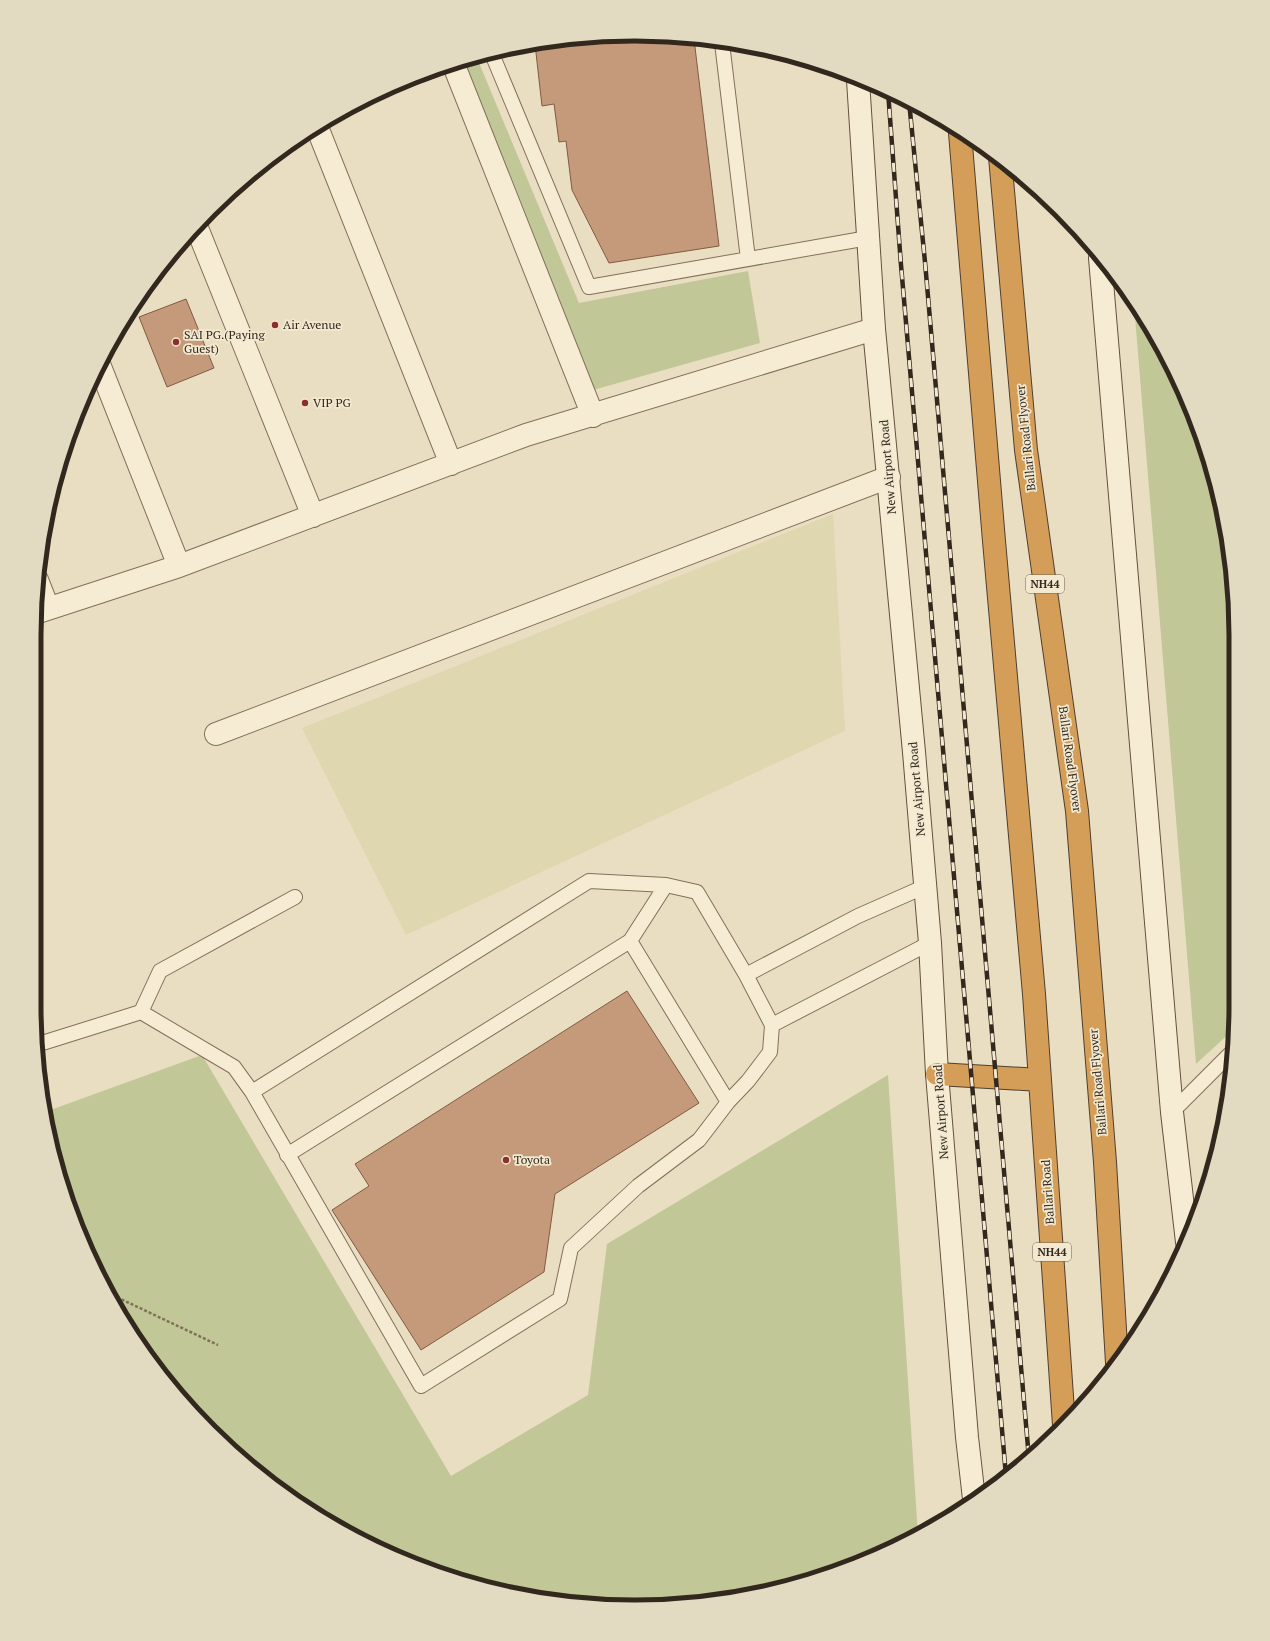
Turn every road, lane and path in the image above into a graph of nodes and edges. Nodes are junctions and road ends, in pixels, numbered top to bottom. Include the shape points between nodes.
1 (723, 48) edge
2 (494, 58) edge
3 (455, 69) edge
4 (858, 85) edge
5 (319, 132) edge
6 (960, 138) edge
7 (1001, 167) edge
8 (199, 232) edge
9 (868, 238) junction
10 (748, 258) junction
11 (1101, 266) edge
12 (874, 329) junction
13 (102, 372) edge
14 (593, 416) junction
15 (451, 464) junction
16 (889, 478) junction
17 (313, 516) junction
18 (179, 566) junction
19 (42, 610) edge
20 (216, 734) dead end
21 (666, 885) junction
22 (926, 886) junction
23 (295, 897) dead end
24 (630, 942) junction
25 (930, 943) junction
26 (746, 975) junction
27 (141, 1012) junction
28 (772, 1025) junction
29 (42, 1043) edge
30 (1227, 1057) edge
31 (937, 1074) junction
32 (1040, 1080) junction
33 (252, 1092) junction
34 (728, 1102) junction
35 (1172, 1112) junction
36 (287, 1155) junction
37 (1185, 1229) edge
38 (118, 1298) edge
39 (218, 1344) dead end
40 (1116, 1353) edge
41 (1063, 1417) edge
42 (973, 1494) edge

1 - 10 lane
2 - 10 lane via 590,287
3 - 14 street
4 - 9 street, New Airport Road
5 - 15 street
6 - 32 highway, NH44
7 - 40 highway, Ballari Road Flyover / NH44 via 1026,450 1077,810 1105,1162
8 - 17 street
9 - 10 lane
9 - 12 street, New Airport Road
11 - 35 street
12 - 14 street
12 - 16 street, New Airport Road
13 - 18 street
14 - 15 street via 526,435
15 - 17 street
16 - 20 street
16 - 22 street, New Airport Road
17 - 18 street
18 - 19 street
21 - 24 lane
21 - 26 lane via 697,892
21 - 33 lane via 589,881
22 - 25 street, New Airport Road
22 - 26 lane via 858,916
23 - 27 lane via 160,971
24 - 34 lane
24 - 36 lane
25 - 28 lane
25 - 31 street, New Airport Road
26 - 28 lane
27 - 29 lane
27 - 33 lane via 234,1067
28 - 34 lane via 770,1052
30 - 35 lane
31 - 32 highway
31 - 42 street, New Airport Road
32 - 41 highway, Ballari Road / NH44
33 - 36 lane
34 - 36 lane via 699,1140 638,1186 571,1248 560,1300 421,1386
35 - 37 street
38 - 39 path

